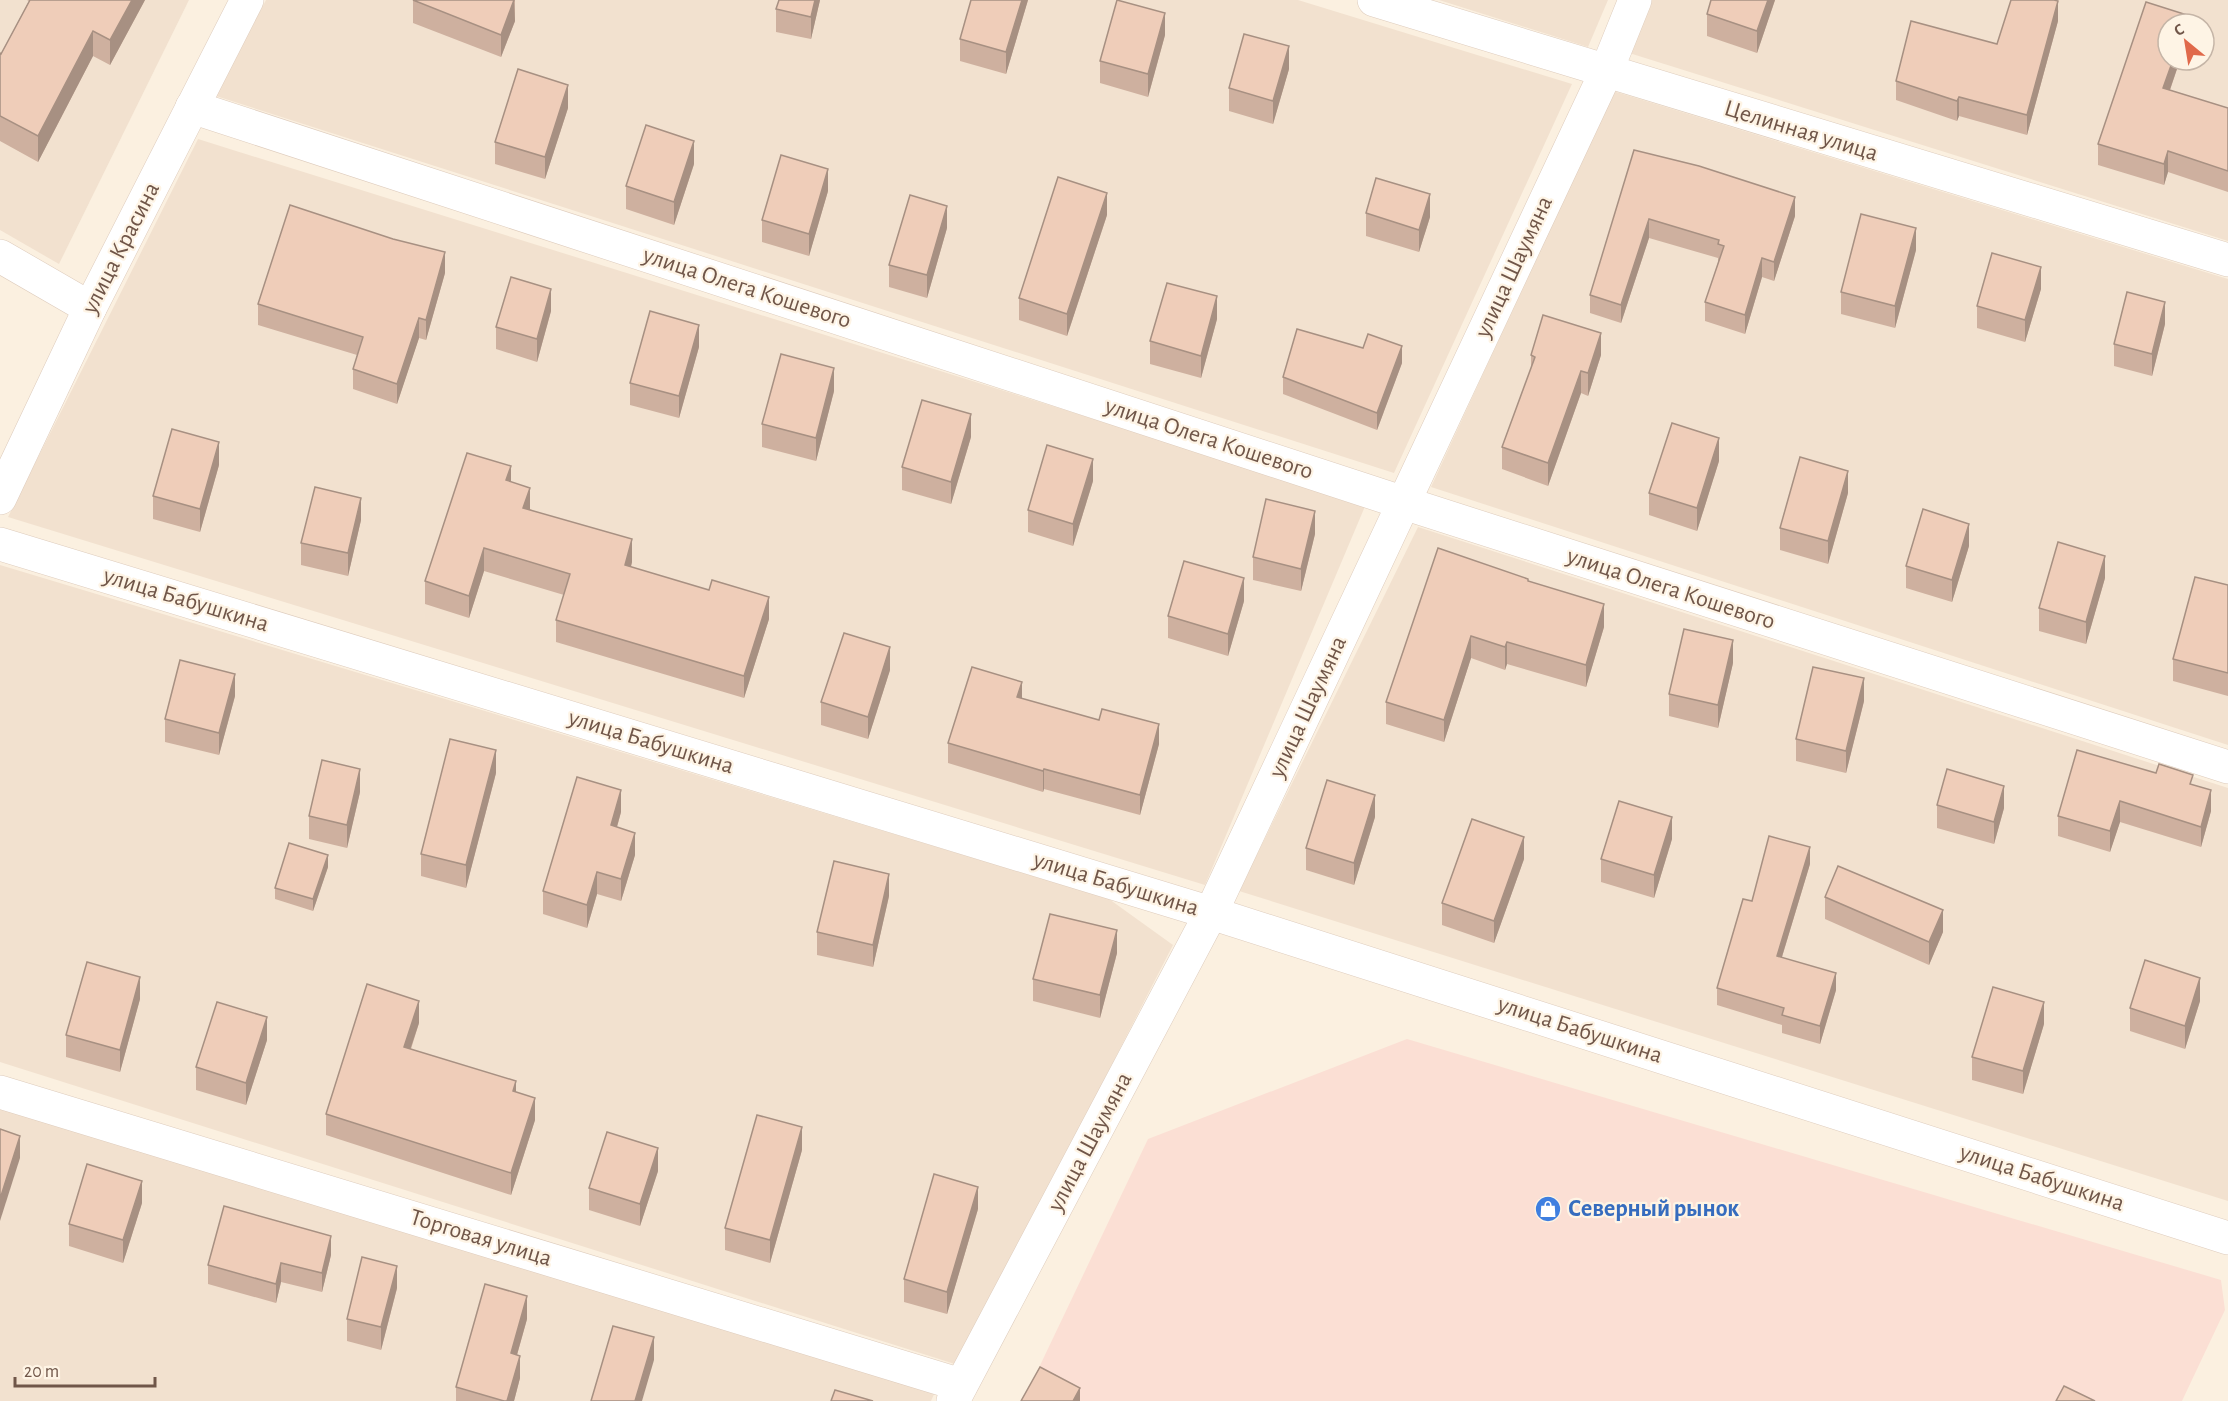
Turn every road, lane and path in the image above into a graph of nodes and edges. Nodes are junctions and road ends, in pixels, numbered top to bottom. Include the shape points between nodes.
1 (247, 0) edge
2 (1374, 0) edge
3 (1635, 0) edge
4 (1606, 72) junction
5 (192, 106) junction
6 (0, 256) edge
7 (2228, 260) edge
8 (90, 308) junction
9 (0, 498) edge
10 (1404, 503) junction
11 (0, 544) edge
12 (2228, 766) edge
13 (1211, 913) junction
14 (0, 1092) edge
15 (2228, 1238) edge
16 (957, 1393) edge

1 - 5 street, улица Красина
2 - 4 street, Целинная улица
3 - 4 street, улица Шаумяна
4 - 7 street, Целинная улица
4 - 10 street, улица Шаумяна
5 - 8 street, улица Красина
5 - 10 street, улица Олега Кошевого
6 - 8 street
8 - 9 street, улица Красина
10 - 12 street, улица Олега Кошевого
10 - 13 street, улица Шаумяна
11 - 13 street, улица Бабушкина
13 - 15 street, улица Бабушкина
13 - 16 street, улица Шаумяна
14 - 16 street, Торговая улица

